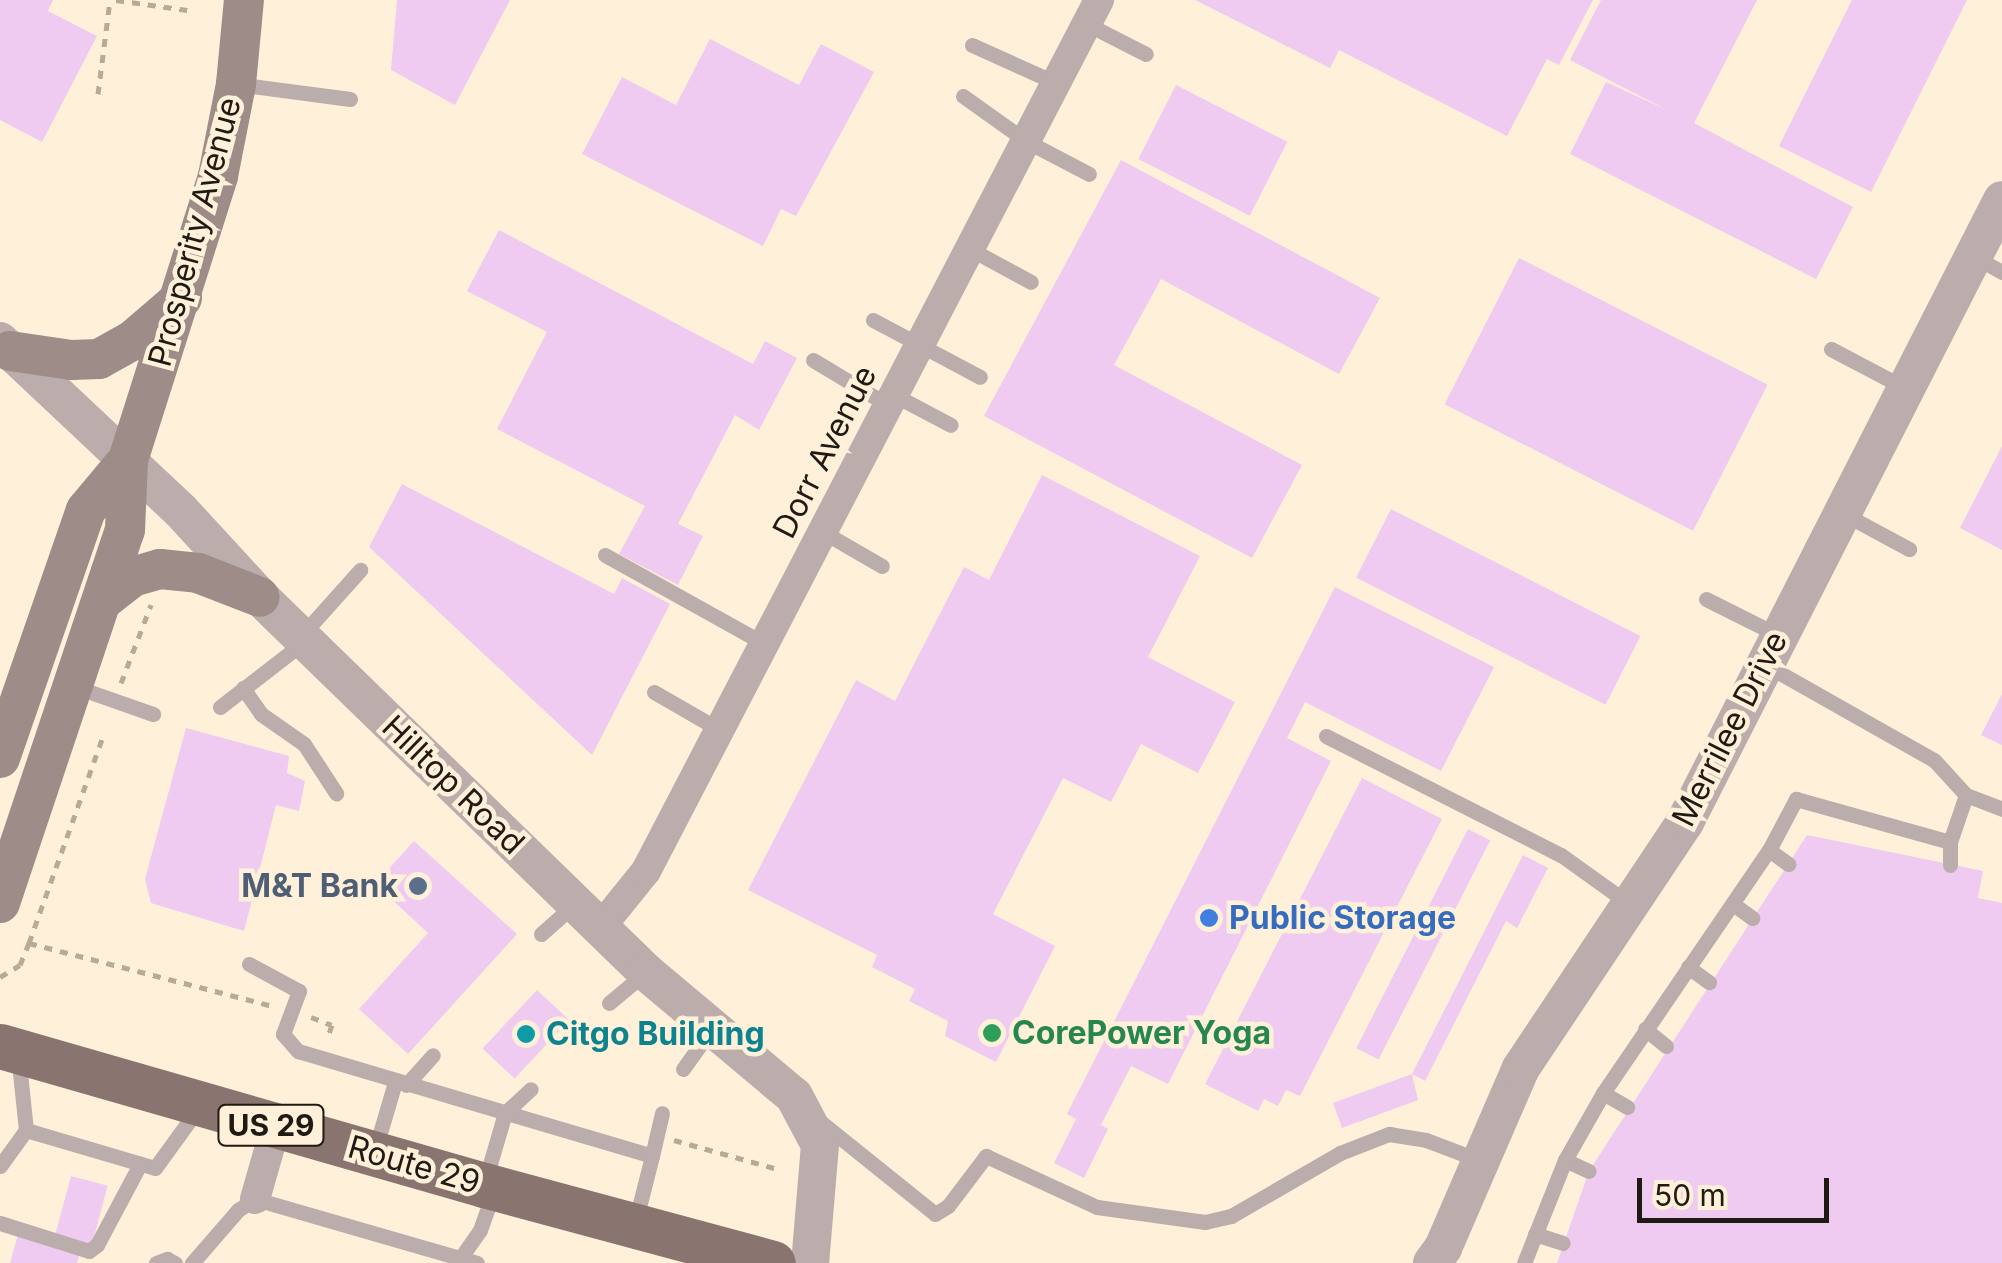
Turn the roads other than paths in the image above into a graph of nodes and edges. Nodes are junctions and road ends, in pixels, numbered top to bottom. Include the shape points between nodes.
1 (244, 0) edge
2 (1093, 12) edge
3 (972, 45) dead end
4 (1146, 54) dead end
5 (1056, 83) junction
6 (236, 84) junction
7 (963, 96) dead end
8 (350, 98) dead end
9 (1026, 141) junction
10 (1089, 174) dead end
11 (2002, 200) edge
12 (970, 249) junction
13 (1988, 264) edge
14 (1031, 282) dead end
15 (182, 298) junction
16 (873, 320) dead end
17 (5, 346) edge
18 (920, 346) junction
19 (1831, 349) dead end
20 (813, 360) dead end
21 (980, 378) dead end
22 (1905, 388) junction
23 (891, 400) junction
24 (951, 425) dead end
25 (128, 460) junction
26 (1841, 512) junction
27 (822, 532) junction
28 (1909, 549) dead end
29 (606, 555) dead end
30 (882, 566) dead end
31 (360, 570) dead end
32 (260, 597) junction
33 (1706, 599) dead end
34 (102, 600) junction
35 (303, 638) junction
36 (765, 644) junction
37 (1771, 649) junction
38 (73, 686) junction
39 (243, 688) junction
40 (654, 692) dead end
41 (220, 708) dead end
42 (154, 714) dead end
43 (720, 730) junction
44 (1326, 736) dead end
45 (0, 758) edge
46 (336, 793) dead end
47 (1966, 795) junction
48 (2002, 809) edge
49 (1950, 842) junction
50 (1769, 850) junction
51 (1788, 864) dead end
52 (1950, 865) dead end
53 (0, 903) edge
54 (1733, 904) junction
55 (1632, 906) junction
56 (587, 916) junction
57 (1752, 918) dead end
58 (540, 934) dead end
59 (249, 964) dead end
60 (1688, 968) junction
61 (646, 972) junction
62 (1709, 982) dead end
63 (609, 1003) dead end
64 (712, 1028) junction
65 (1645, 1029) junction
66 (1666, 1046) dead end
67 (9, 1048) edge
68 (433, 1055) dead end
69 (683, 1069) dead end
70 (400, 1083) junction
71 (531, 1089) dead end
72 (1603, 1094) junction
73 (794, 1096) junction
74 (202, 1104) junction
75 (1627, 1106) dead end
76 (662, 1113) dead end
77 (506, 1114) junction
78 (276, 1126) junction
79 (26, 1130) junction
80 (374, 1154) junction
81 (652, 1156) junction
82 (1479, 1160) junction
83 (1565, 1160) junction
84 (140, 1164) junction
85 (0, 1166) edge
86 (1589, 1171) dead end
87 (490, 1187) junction
88 (255, 1199) junction
89 (0, 1223) edge
90 (634, 1225) junction
91 (1535, 1234) junction
92 (1563, 1243) dead end
93 (1439, 1258) edge
94 (465, 1261) edge
95 (156, 1263) edge
96 (174, 1263) edge
97 (192, 1263) edge
98 (773, 1263) edge
99 (810, 1263) edge
100 (1524, 1263) edge

1 - 6 main road, Prosperity Avenue
2 - 4 lane
2 - 5 street, Dorr Avenue
3 - 5 lane
5 - 9 street, Dorr Avenue
6 - 8 lane
6 - 15 main road, Prosperity Avenue via 218,176
7 - 9 lane
9 - 10 lane
9 - 12 street, Dorr Avenue
11 - 13 street, Merrilee Drive
12 - 14 lane
12 - 18 street, Dorr Avenue
13 - 22 street, Merrilee Drive
15 - 17 main road via 100,360
15 - 25 main road, Prosperity Avenue
16 - 18 lane
17 - 25 street, Hilltop Road
18 - 21 lane
18 - 23 street, Dorr Avenue
19 - 22 lane
20 - 23 lane
22 - 26 street, Merrilee Drive
23 - 24 lane
23 - 27 street, Dorr Avenue
25 - 32 street, Hilltop Road
25 - 34 main road, Prosperity Avenue via 126,530
25 - 45 main road, Prosperity Avenue via 86,510
26 - 28 lane
26 - 37 street, Merrilee Drive
27 - 30 lane
27 - 36 street, Dorr Avenue
29 - 36 lane
31 - 35 lane
32 - 34 main road via 198,573 160,569 132,577
32 - 35 street, Hilltop Road
33 - 37 lane
34 - 38 main road, Prosperity Avenue
35 - 39 lane
35 - 56 street, Hilltop Road
36 - 43 street, Dorr Avenue
37 - 47 lane via 1934,760
37 - 55 street, Merrilee Drive via 1685,822
38 - 42 lane
38 - 53 main road, Prosperity Avenue
39 - 41 lane
39 - 46 lane via 261,714 304,744
40 - 43 lane
43 - 56 street, Dorr Avenue via 646,872
44 - 55 lane via 1560,855
47 - 48 lane
47 - 49 lane
49 - 50 lane via 1796,799
49 - 52 lane
50 - 51 lane
50 - 54 lane
54 - 57 lane
54 - 60 lane
55 - 82 street, Merrilee Drive via 1530,1053
56 - 58 lane
56 - 61 street, Hilltop Road
59 - 70 lane via 299,991 283,1034 288,1046
60 - 62 lane
60 - 65 lane
61 - 63 lane
61 - 64 street, Hilltop Road
64 - 69 lane
64 - 73 street, Hilltop Road
65 - 66 lane
65 - 72 lane
67 - 74 main road, Route 29 / US 29
67 - 79 lane
68 - 70 lane
70 - 77 lane
70 - 80 lane
71 - 77 lane
72 - 75 lane
72 - 83 lane
73 - 82 lane via 935,1214 986,1156 1097,1207 1206,1222 1231,1216 1340,1153 1389,1134
73 - 99 street, Hilltop Road via 820,1145
74 - 78 main road, Route 29 / US 29
74 - 84 lane via 155,1168
76 - 81 lane
77 - 81 lane
77 - 87 lane
78 - 80 main road, Route 29 / US 29
78 - 88 street
79 - 84 lane
79 - 85 lane
80 - 87 main road, Route 29 / US 29
81 - 90 lane
82 - 93 street, Merrilee Drive
83 - 86 lane
83 - 91 lane
84 - 89 lane via 89,1250
87 - 90 main road, Route 29 / US 29
87 - 94 lane
88 - 94 lane
88 - 97 lane
90 - 98 main road, Route 29 / US 29
91 - 92 lane
91 - 100 lane
95 - 96 lane

